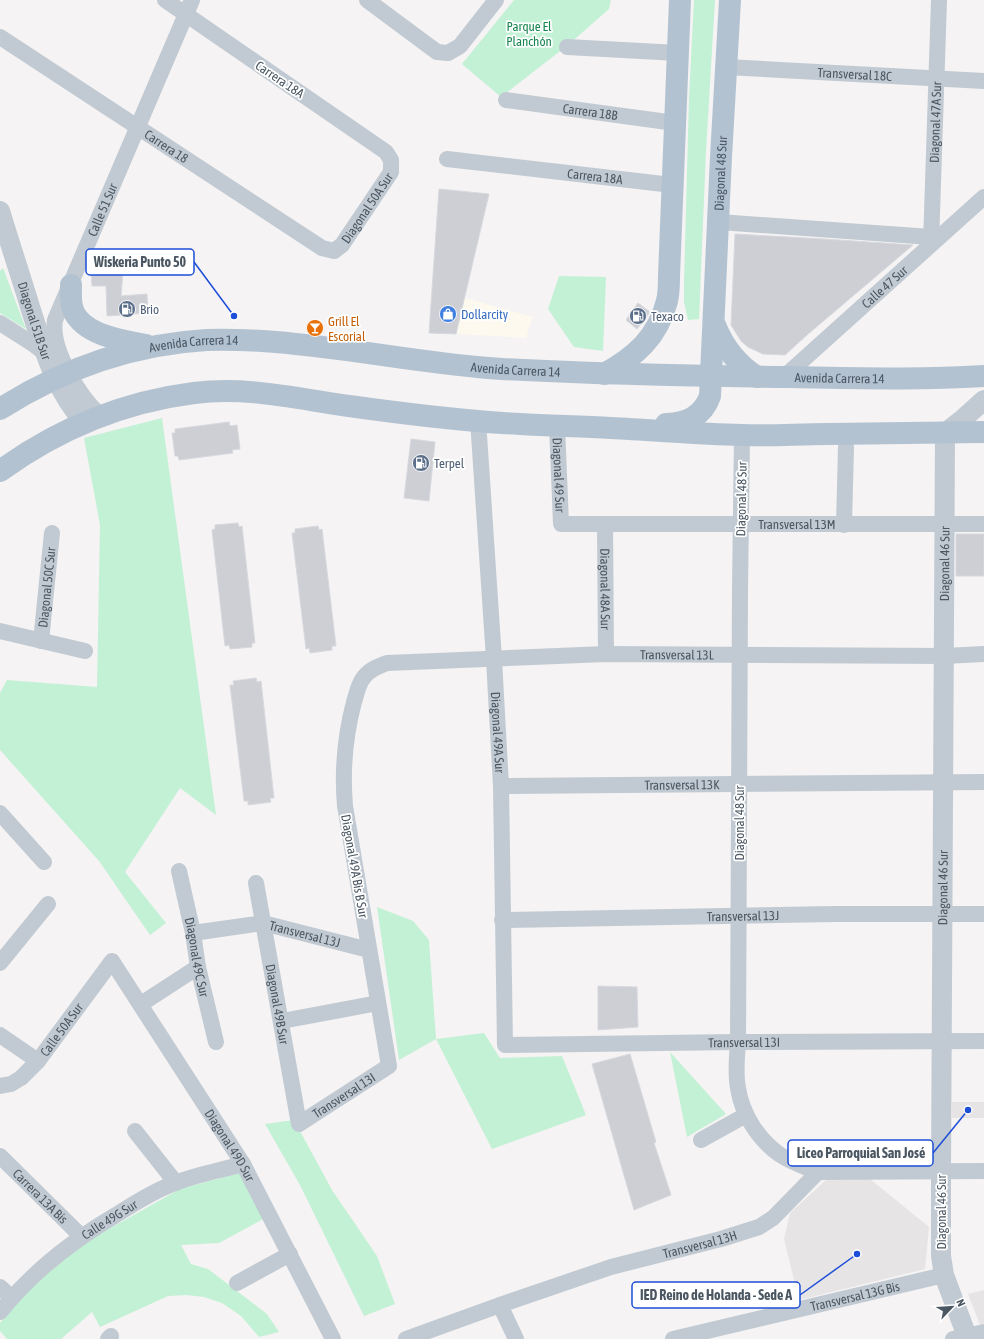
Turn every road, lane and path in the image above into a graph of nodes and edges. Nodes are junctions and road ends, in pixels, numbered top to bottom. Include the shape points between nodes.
1 (165, 0) edge
2 (192, 0) edge
3 (366, 0) edge
4 (496, 0) edge
5 (680, 0) edge
6 (730, 0) edge
7 (940, 0) edge
8 (186, 15) junction
9 (0, 38) edge
10 (567, 47) dead end
11 (678, 53) junction
12 (726, 66) junction
13 (937, 78) junction
14 (984, 81) edge
15 (506, 100) dead end
16 (675, 124) junction
17 (138, 127) junction
18 (447, 159) dead end
19 (391, 160) joint
20 (672, 185) junction
21 (984, 197) edge
22 (0, 211) edge
23 (719, 222) junction
24 (931, 241) junction
25 (334, 251) joint
26 (71, 285) junction
27 (0, 323) edge
28 (714, 323) junction
29 (152, 346) junction
30 (45, 353) junction
31 (604, 374) junction
32 (62, 376) junction
33 (984, 376) edge
34 (712, 377) junction
35 (757, 377) junction
36 (784, 377) junction
37 (984, 400) edge
38 (0, 409) edge
39 (92, 419) junction
40 (478, 420) junction
41 (557, 425) junction
42 (984, 432) edge
43 (945, 433) junction
44 (742, 435) junction
45 (846, 447) dead end
46 (0, 471) edge
47 (562, 524) joint
48 (605, 524) junction
49 (984, 524) edge
50 (741, 525) junction
51 (844, 525) junction
52 (944, 525) junction
53 (52, 533) dead end
54 (0, 631) edge
55 (41, 641) junction
56 (85, 651) dead end
57 (606, 654) junction
58 (984, 654) edge
59 (740, 655) junction
60 (944, 656) junction
61 (494, 659) junction
62 (371, 670) joint
63 (943, 782) junction
64 (984, 782) edge
65 (739, 784) junction
66 (500, 786) junction
67 (1, 817) edge
68 (44, 862) dead end
69 (179, 871) dead end
70 (256, 883) dead end
71 (48, 904) dead end
72 (942, 914) junction
73 (984, 914) edge
74 (738, 916) junction
75 (502, 920) junction
76 (263, 923) junction
77 (193, 933) junction
78 (370, 950) junction
79 (112, 961) joint
80 (0, 963) edge
81 (198, 967) junction
82 (378, 1003) junction
83 (141, 1004) junction
84 (282, 1021) junction
85 (0, 1035) edge
86 (941, 1040) junction
87 (984, 1041) edge
88 (216, 1042) dead end
89 (738, 1042) junction
90 (505, 1045) joint
91 (38, 1061) junction
92 (389, 1066) joint
93 (0, 1086) edge
94 (746, 1115) junction
95 (300, 1124) joint
96 (134, 1130) dead end
97 (701, 1140) dead end
98 (0, 1156) edge
99 (243, 1164) junction
100 (941, 1171) junction
101 (984, 1171) edge
102 (818, 1172) junction
103 (176, 1182) junction
104 (81, 1236) junction
105 (290, 1254) junction
106 (944, 1275) junction
107 (238, 1283) dead end
108 (6, 1292) edge
109 (500, 1305) junction
110 (0, 1312) edge
111 (441, 1333) edge
112 (968, 1336) edge
113 (333, 1339) edge
114 (406, 1339) edge
115 (516, 1339) edge
116 (673, 1339) edge

1 - 8 street, Carrera 18A
2 - 8 street, Calle 51 Sur
3 - 4 street via 437,52 448,53 460,46
5 - 11 main road
6 - 12 main road, Diagonal 48 Sur
7 - 13 street, Diagonal 47A Sur
8 - 17 street, Calle 51 Sur
8 - 19 street, Carrera 18A via 386,152
9 - 17 street, Carrera 18
10 - 11 street
11 - 16 main road
12 - 13 street, Transversal 18C
12 - 23 main road, Diagonal 48 Sur
13 - 14 street, Transversal 18C
13 - 24 street, Diagonal 47A Sur
15 - 16 street, Carrera 18B
16 - 20 main road
17 - 25 street, Carrera 18 via 322,248
17 - 26 street, Calle 51 Sur
18 - 20 street, Carrera 18A
19 - 25 street, Diagonal 50A Sur via 391,172 342,245
20 - 31 main road via 669,276 663,314 645,344 633,356
21 - 24 street, Calle 47 Sur
22 - 30 street, Diagonal 51B Sur
23 - 24 street
23 - 28 main road, Diagonal 48 Sur
24 - 36 street, Calle 47 Sur
26 - 29 main road via 72,308 79,319 91,329 106,336
26 - 32 street, Calle 51 Sur via 55,320 54,330 61,356
27 - 30 street
28 - 34 main road, Diagonal 48 Sur
28 - 35 main road via 727,350 737,362
29 - 31 main road, Avenida Carrera 14 via 208,340 280,342 467,366
29 - 32 main road, Avenida Carrera 14 via 106,358
30 - 32 street, Diagonal 51B Sur
31 - 34 main road, Avenida Carrera 14
32 - 38 main road, Avenida Carrera 14
32 - 39 street, Diagonal 51B Sur via 61,392 73,410
33 - 36 main road, Avenida Carrera 14
34 - 35 main road, Avenida Carrera 14
34 - 41 main road, Diagonal 48 Sur via 707,404 697,415 680,422
35 - 36 main road, Avenida Carrera 14
37 - 43 street
39 - 40 main road via 130,406 196,392 236,391 406,414
39 - 46 main road via 32,449
40 - 41 main road
40 - 61 street, Diagonal 49A Sur
41 - 44 main road
41 - 47 street, Diagonal 49 Sur
42 - 43 main road
43 - 44 main road
43 - 52 street, Diagonal 46 Sur
44 - 50 street, Diagonal 48 Sur
45 - 51 street
47 - 48 street, Transversal 13M
48 - 50 street, Transversal 13M
48 - 57 street, Diagonal 48A Sur
49 - 52 street, Transversal 13M
50 - 51 street, Transversal 13M
50 - 59 street, Diagonal 48 Sur
51 - 52 street, Transversal 13M
52 - 60 street, Diagonal 46 Sur
53 - 55 street, Diagonal 50C Sur
54 - 55 street
55 - 56 street
57 - 59 street, Transversal 13L
57 - 61 street, Transversal 13L
58 - 60 street, Transversal 13L
59 - 60 street, Transversal 13L
59 - 65 street, Diagonal 48 Sur
60 - 63 street, Diagonal 46 Sur
61 - 62 street, Transversal 13L via 387,664
61 - 66 street, Diagonal 49A Sur
62 - 78 street, Diagonal 49A Bis B Sur via 359,685 350,716 344,756 344,789
63 - 64 street, Transversal 13K
63 - 65 street, Transversal 13K
63 - 72 street, Diagonal 46 Sur
65 - 66 street, Transversal 13K
65 - 74 street, Diagonal 48 Sur
66 - 75 street, Diagonal 49A Sur
67 - 68 street
69 - 77 street, Diagonal 49C Sur
70 - 76 street, Diagonal 49B Sur
71 - 80 street
72 - 73 street, Transversal 13J
72 - 74 street, Transversal 13J
72 - 86 street, Diagonal 46 Sur
74 - 75 street, Transversal 13J
74 - 89 street, Diagonal 48 Sur
75 - 90 street, Diagonal 49A Sur
76 - 77 street, Transversal 13J
76 - 78 street, Transversal 13J
76 - 84 street, Diagonal 49B Sur
77 - 81 street, Diagonal 49C Sur
78 - 82 street, Diagonal 49A Bis B Sur
79 - 83 street, Diagonal 49D Sur
79 - 91 street, Calle 50A Sur
81 - 83 street
81 - 88 street, Diagonal 49C Sur
82 - 84 street
82 - 92 street, Diagonal 49A Bis B Sur
83 - 99 street, Diagonal 49D Sur
84 - 95 street, Diagonal 49B Sur
85 - 91 street
86 - 87 street, Transversal 13I
86 - 89 street, Transversal 13I
86 - 100 street, Diagonal 46 Sur
89 - 90 street, Transversal 13I
89 - 94 street, Diagonal 48 Sur via 738,1088
91 - 93 street, Calle 50A Sur via 21,1078 11,1084
92 - 95 street, Transversal 13I
94 - 97 street
94 - 102 street, Diagonal 48 Sur via 764,1142 799,1165
96 - 103 street
98 - 104 street, Carrera 13A Bis
99 - 103 street, Calle 49G Sur
99 - 105 street, Diagonal 49D Sur
100 - 101 street
100 - 102 street
100 - 106 street, Diagonal 46 Sur via 941,1256
102 - 109 street, Transversal 13H via 773,1218 759,1227 611,1267
103 - 104 street, Calle 49G Sur via 140,1200
104 - 108 street, Calle 49G Sur
105 - 107 street
105 - 113 street, Diagonal 49D Sur
106 - 112 street, Diagonal 46 Sur
106 - 116 street, Transversal 13G Bis
108 - 110 street, Calle 49G Sur
109 - 111 street, Transversal 13H
109 - 115 street
111 - 114 street, Transversal 13H

